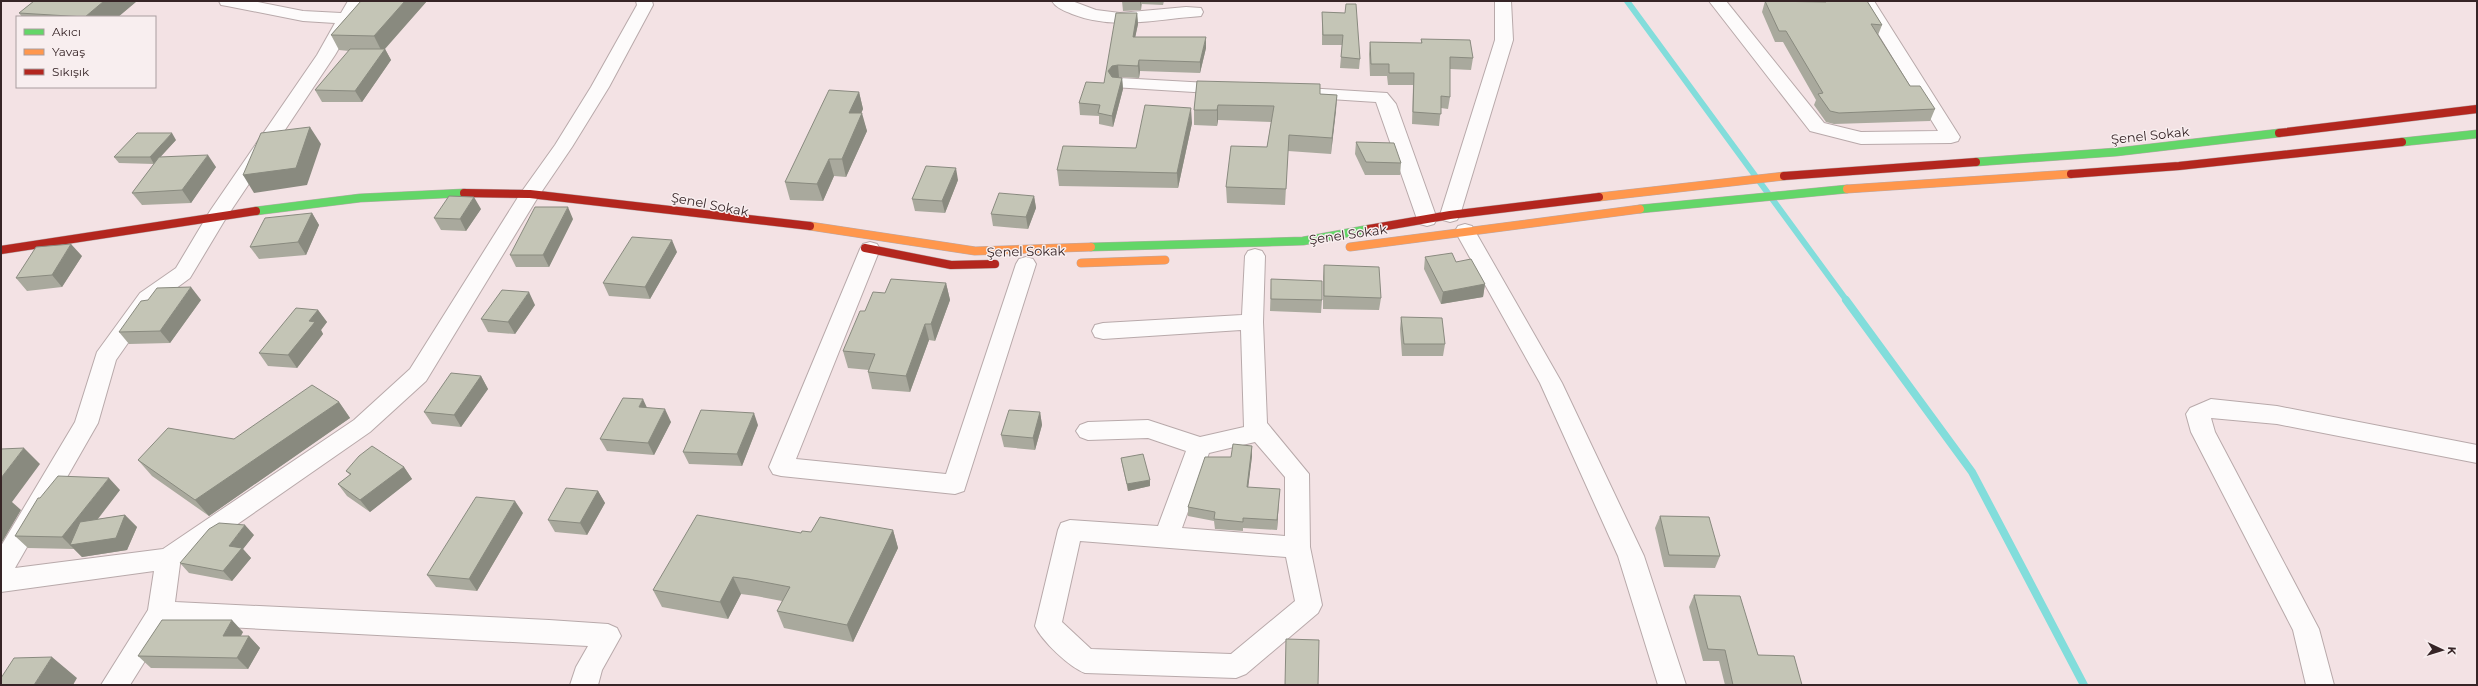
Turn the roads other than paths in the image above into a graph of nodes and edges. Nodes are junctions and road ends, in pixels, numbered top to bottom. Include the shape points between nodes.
1 (227, 1) edge
2 (356, 1) edge
3 (1060, 1) edge
4 (1503, 1) edge
5 (1717, 1) edge
6 (1866, 1) edge
7 (649, 2) edge
8 (1195, 12) dead end
9 (348, 19) junction
10 (1119, 83) edge
11 (1246, 90) edge
12 (1270, 91) edge
13 (2477, 109) edge
14 (2477, 134) edge
15 (530, 194) junction
16 (656, 206) junction
17 (217, 216) junction
18 (1428, 219) junction
19 (1457, 223) junction
20 (801, 235) dead end
21 (862, 247) joint
22 (1342, 248) dead end
23 (1, 250) edge
24 (1255, 256) dead end
25 (1178, 260) dead end
26 (1071, 263) dead end
27 (1003, 264) dead end
28 (1026, 264) dead end
29 (1252, 322) junction
30 (1103, 331) dead end
31 (1088, 431) dead end
32 (1261, 432) junction
33 (1200, 446) junction
34 (2477, 454) edge
35 (1166, 537) junction
36 (1297, 547) junction
37 (168, 559) junction
38 (1, 569) edge
39 (1, 581) edge
40 (161, 612) junction
41 (115, 685) edge
42 (584, 685) edge
43 (1672, 685) edge
44 (2320, 685) edge

1 - 9 street via 303,16
2 - 9 street
3 - 8 street via 1075,11 1099,17 1159,16 1181,11
4 - 19 street via 1504,40
5 - 6 street via 1817,127 1861,138 1951,137
7 - 15 street via 571,134
9 - 17 street
10 - 11 street
12 - 18 street via 1381,97 1387,104
13 - 19 street, Şenel Sokak via 2116,152 1824,172 1669,188
14 - 19 street, Şenel Sokak via 2179,166 1833,190
15 - 16 street
15 - 17 street via 420,192 332,199
15 - 37 street via 418,375 362,426
16 - 18 street, Şenel Sokak via 975,251 1303,241
16 - 20 street, Şenel Sokak
17 - 23 street
17 - 38 street via 183,273 148,298 105,358 86,423
18 - 19 street, Şenel Sokak
19 - 22 street, Şenel Sokak
19 - 43 street via 1551,383 1631,556
21 - 27 street, Şenel Sokak via 951,265
21 - 28 street via 781,467 955,484
24 - 29 street
25 - 26 street, Şenel Sokak
29 - 30 street
29 - 32 street via 1255,426
31 - 33 street via 1148,429
32 - 33 street
32 - 36 street via 1297,474
33 - 35 street
34 - 44 street via 2277,415 2211,408 2198,414 2203,432 2306,629
35 - 36 street
35 - 36 street via 1070,530 1048,626 1085,661 1236,666 1309,605
37 - 39 street
37 - 40 street
40 - 41 street
40 - 42 street via 608,636 590,667

